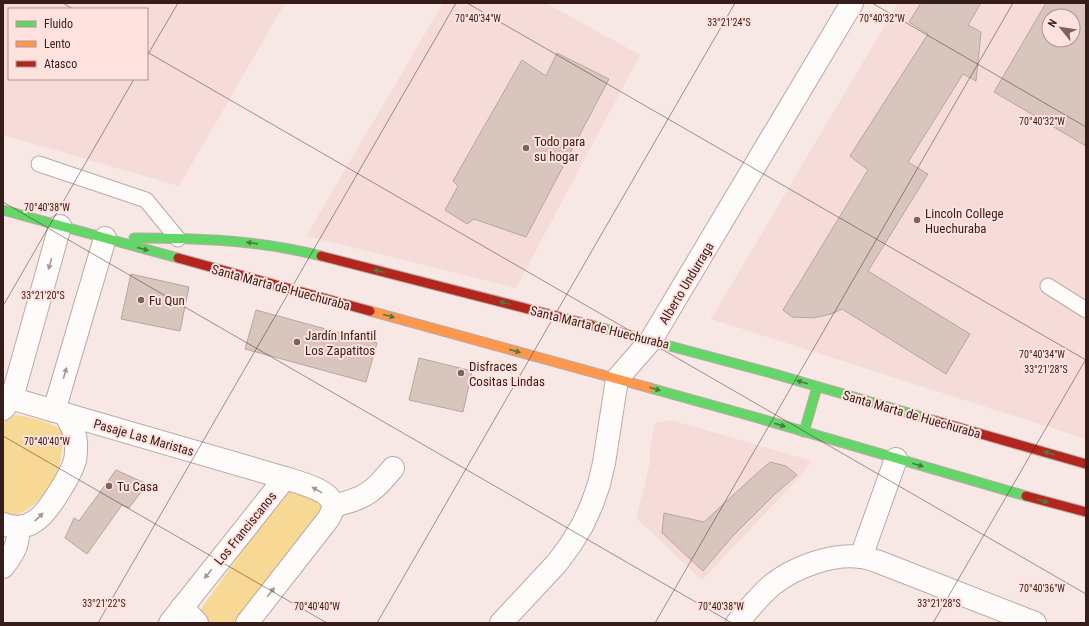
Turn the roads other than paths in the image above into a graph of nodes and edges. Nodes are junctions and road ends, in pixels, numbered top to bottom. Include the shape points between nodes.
1 (852, 3) edge
2 (39, 164) dead end
3 (3, 210) edge
4 (60, 226) junction
5 (105, 238) junction
6 (178, 239) junction
7 (1048, 286) dead end
8 (1086, 310) edge
9 (651, 340) junction
10 (617, 379) junction
11 (817, 387) junction
12 (6, 401) edge
13 (59, 412) junction
14 (804, 432) junction
15 (896, 459) junction
16 (1086, 464) edge
17 (392, 468) dead end
18 (285, 478) junction
19 (333, 506) junction
20 (1086, 512) edge
21 (10, 526) edge
22 (861, 557) junction
23 (3, 567) edge
24 (176, 615) edge
25 (197, 623) edge
26 (247, 623) edge
27 (501, 623) edge
28 (737, 623) edge
29 (1035, 623) edge

1 - 9 street, Alberto Undurraga
2 - 6 lane via 146,200
3 - 4 street, Santa Marta de Huechuraba
4 - 5 street, Santa Marta de Huechuraba
4 -> 12 street
5 - 6 street, Santa Marta de Huechuraba
5 -> 10 street, Santa Marta de Huechuraba
13 -> 5 street
9 -> 6 street, Santa Marta de Huechuraba via 307,252 244,242
7 - 8 lane
9 - 10 street, Alberto Undurraga
11 -> 9 street, Santa Marta de Huechuraba
10 -> 14 street, Santa Marta de Huechuraba
10 - 27 street via 604,463 599,484 583,524 557,563
11 - 14 street
16 -> 11 street, Santa Marta de Huechuraba
12 - 13 street, Pasaje Las Maristas
13 - 18 street, Pasaje Las Maristas
21 -> 13 street via 32,523 41,516 75,460 75,434 70,422
14 - 15 street, Santa Marta de Huechuraba
15 -> 20 street, Santa Marta de Huechuraba
15 - 22 street
17 - 19 street via 368,493
19 -> 18 street, Los Franciscanos via 328,497 316,489
18 -> 24 street, Los Franciscanos
26 -> 19 street via 329,518
21 - 23 street via 18,537 12,555
22 - 28 street via 827,559 791,572 759,597
22 - 29 street
24 - 25 street

